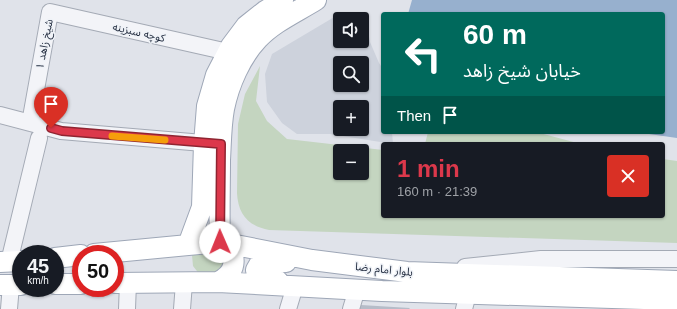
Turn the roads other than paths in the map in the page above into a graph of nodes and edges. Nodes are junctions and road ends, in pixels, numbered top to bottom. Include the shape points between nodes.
1 (283, 0) edge
2 (316, 0) edge
3 (50, 12) joint
4 (228, 52) junction
5 (0, 114) edge
6 (30, 123) junction
7 (39, 138) dead end
8 (212, 144) junction
9 (222, 242) junction
10 (188, 245) junction
11 (124, 251) edge
12 (677, 259) edge
13 (312, 260) junction
14 (10, 262) edge
15 (407, 272) junction
16 (677, 281) edge
17 (218, 282) junction
18 (124, 283) edge
19 (184, 283) junction
20 (11, 285) edge
21 (295, 286) junction
22 (317, 288) junction
23 (357, 289) junction
24 (124, 293) edge
25 (677, 300) edge
26 (466, 302) edge
27 (578, 303) edge
28 (9, 309) edge
29 (127, 309) edge
30 (182, 309) edge
31 (288, 309) edge
32 (351, 309) edge

1 - 4 main road via 246,26
2 - 8 main road via 258,38 232,81
3 - 4 street, کوچه سبزینه
3 - 6 street, شیخ زاهد ۱
4 - 8 main road via 216,75 207,106
5 - 6 street
6 - 8 street via 62,131
7 - 14 street
8 - 9 main road
8 - 10 main road via 202,207
9 - 10 main road, بلوار امام رضا
9 - 13 main road, بلوار امام رضا
9 - 17 main road via 230,248 234,264 231,272
10 - 11 main road, بلوار امام رضا
12 - 15 street via 541,259
13 - 15 main road, بلوار امام رضا
13 - 22 main road via 260,263 256,270 260,278
15 - 16 main road, بلوار امام رضا
17 - 19 main road, بلوار امام رضا
17 - 21 main road, بلوار امام رضا
18 - 19 main road, بلوار امام رضا
19 - 30 street
20 - 28 street
21 - 22 main road, بلوار امام رضا
21 - 31 street
22 - 23 main road, بلوار امام رضا
23 - 26 main road, بلوار امام رضا
23 - 32 street
24 - 29 street
25 - 27 main road, بلوار امام رضا
26 - 27 main road, بلوار امام رضا

